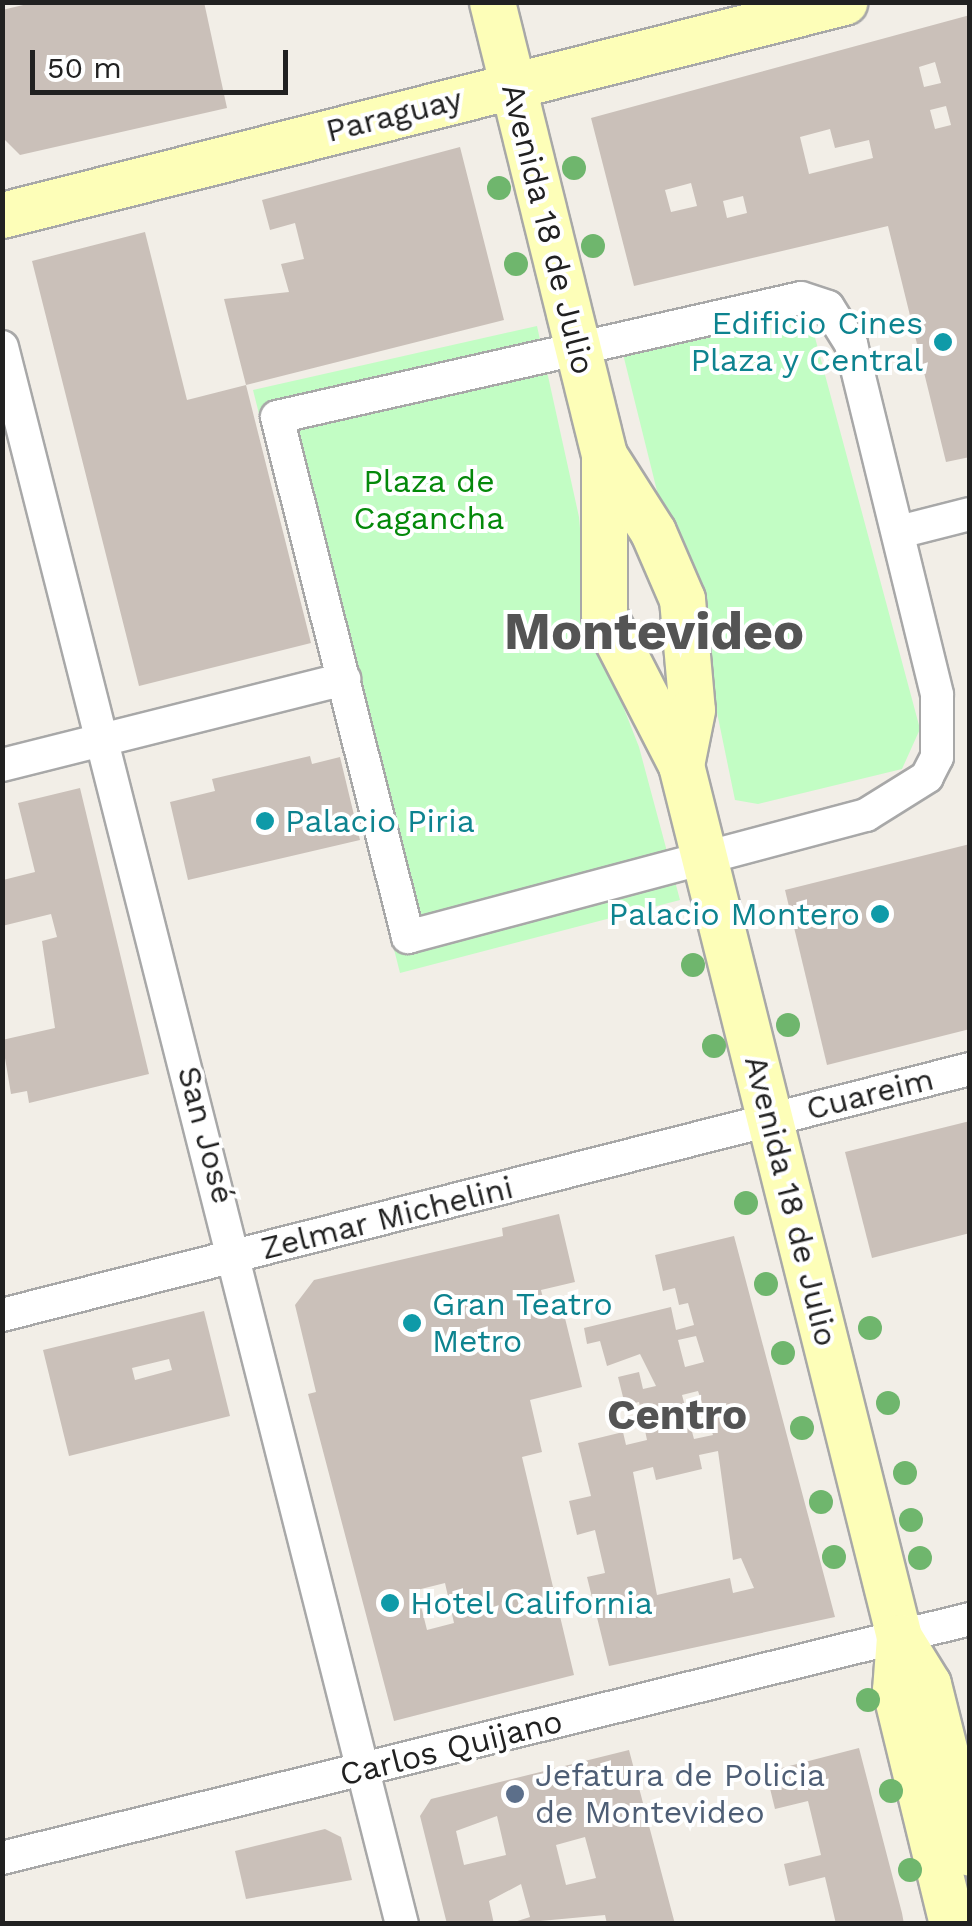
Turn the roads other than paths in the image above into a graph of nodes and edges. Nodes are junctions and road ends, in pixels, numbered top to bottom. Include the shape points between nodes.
1 (492, 2) edge
2 (844, 2) edge
3 (513, 85) junction
4 (2, 215) edge
5 (577, 346) junction
6 (2, 347) edge
7 (604, 456) junction
8 (970, 514) edge
9 (899, 532) junction
10 (344, 679) junction
11 (102, 740) junction
12 (2, 765) edge
13 (681, 765) junction
14 (705, 857) junction
15 (970, 1070) edge
16 (771, 1119) junction
17 (238, 1256) junction
18 (2, 1314) edge
19 (970, 1619) edge
20 (899, 1637) junction
21 (364, 1770) junction
22 (970, 1854) edge
23 (2, 1858) edge
24 (402, 1924) edge
25 (952, 1924) edge

1 - 3 main road, Avenida 18 de Julio
2 - 3 main road, Paraguay
3 - 4 main road, Paraguay
3 - 5 main road, Avenida 18 de Julio
5 - 7 main road, Avenida 18 de Julio
5 - 9 street via 801,298 828,307 851,344
5 - 10 street via 277,418
6 - 11 street, San José
7 - 13 main road, Avenida 18 de Julio via 604,615
7 - 13 main road, Avenida 18 de Julio via 654,532 682,599 692,710
8 - 9 street
9 - 14 street via 938,695 939,743 927,777 866,815
10 - 11 street
10 - 14 street via 408,936
11 - 12 street
11 - 17 street, San José
13 - 14 main road, Avenida 18 de Julio
14 - 16 main road, Avenida 18 de Julio
15 - 16 street, Cuareim
16 - 17 street, Zelmar Michelini
16 - 20 main road, Avenida 18 de Julio
17 - 18 street, Zelmar Michelini
17 - 21 street, San José
19 - 20 street, Carlos Quijano
20 - 21 street, Carlos Quijano
20 - 22 main road, Avenida 18 de Julio via 928,1684
20 - 25 main road, Avenida 18 de Julio via 895,1690
21 - 23 street, Carlos Quijano
21 - 24 street, San José

